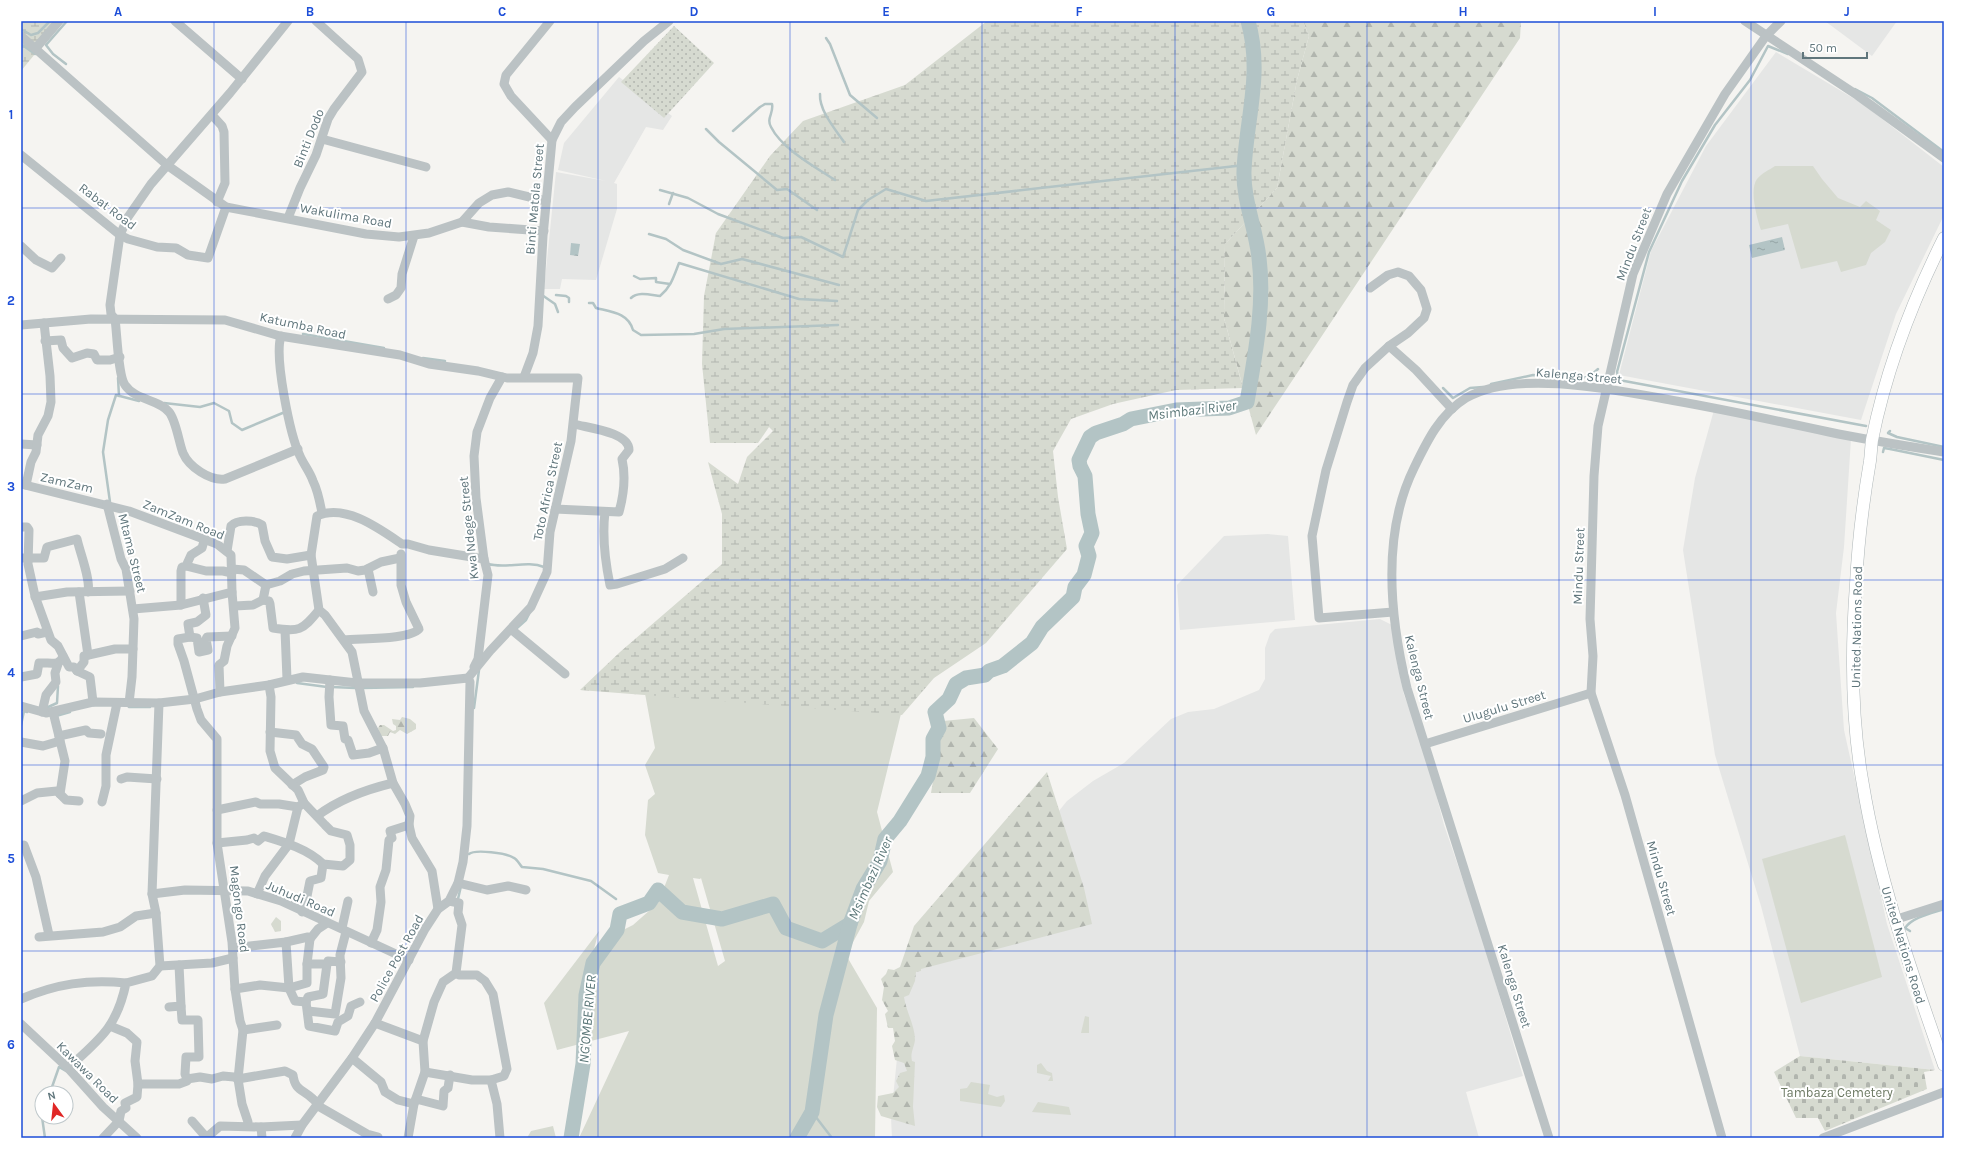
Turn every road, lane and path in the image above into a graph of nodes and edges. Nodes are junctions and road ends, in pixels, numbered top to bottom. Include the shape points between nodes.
1 (59, 21) edge
2 (175, 21) edge
3 (288, 21) edge
4 (316, 21) edge
5 (550, 21) edge
6 (668, 21) edge
7 (1745, 21) edge
8 (1780, 21) edge
9 (21, 36) edge
10 (1766, 36) junction
11 (36, 48) junction
12 (242, 79) junction
13 (212, 115) junction
14 (322, 139) junction
15 (552, 140) junction
16 (21, 154) edge
17 (1944, 158) edge
18 (168, 165) junction
19 (426, 167) dead end
20 (546, 201) junction
21 (217, 202) junction
22 (226, 207) junction
23 (288, 218) junction
24 (462, 222) junction
25 (544, 231) junction
26 (120, 235) junction
27 (414, 236) junction
28 (1944, 238) edge
29 (21, 246) edge
30 (61, 258) dead end
31 (1370, 288) dead end
32 (388, 299) dead end
33 (113, 315) junction
34 (44, 323) junction
35 (21, 325) edge
36 (281, 336) junction
37 (45, 341) junction
38 (1389, 346) junction
39 (120, 357) junction
40 (502, 377) junction
41 (524, 377) junction
42 (578, 378) joint
43 (1605, 388) junction
44 (1452, 409) junction
45 (574, 424) junction
46 (1872, 441) junction
47 (21, 444) edge
48 (37, 445) junction
49 (298, 449) junction
50 (1944, 452) edge
51 (24, 485) edge
52 (108, 504) junction
53 (555, 509) junction
54 (605, 512) junction
55 (322, 513) junction
56 (21, 527) edge
57 (204, 541) junction
58 (402, 544) junction
59 (227, 551) junction
60 (311, 555) junction
61 (25, 558) edge
62 (400, 558) junction
63 (484, 558) junction
64 (683, 558) dead end
65 (186, 566) junction
66 (368, 569) junction
67 (312, 570) junction
68 (232, 571) junction
69 (266, 585) junction
70 (130, 590) junction
71 (83, 592) junction
72 (232, 592) junction
73 (372, 592) dead end
74 (35, 597) junction
75 (203, 598) junction
76 (263, 600) junction
77 (181, 605) junction
78 (235, 606) junction
79 (132, 609) junction
80 (319, 610) junction
81 (1393, 612) junction
82 (286, 630) junction
83 (512, 630) junction
84 (48, 632) junction
85 (21, 636) edge
86 (232, 636) junction
87 (190, 637) junction
88 (344, 640) junction
89 (133, 649) junction
90 (88, 655) junction
91 (61, 660) junction
92 (77, 671) junction
93 (565, 674) dead end
94 (21, 677) edge
95 (468, 678) junction
96 (287, 679) junction
97 (330, 680) junction
98 (357, 683) junction
99 (269, 685) junction
100 (220, 692) junction
101 (1591, 693) junction
102 (195, 699) junction
103 (93, 702) junction
104 (116, 703) junction
105 (128, 703) junction
106 (160, 703) junction
107 (21, 706) edge
108 (42, 712) junction
109 (53, 712) junction
110 (270, 732) junction
111 (101, 734) dead end
112 (59, 738) junction
113 (21, 742) edge
114 (1425, 744) junction
115 (383, 748) junction
116 (121, 779) dead end
117 (157, 779) junction
118 (393, 783) junction
119 (292, 785) junction
120 (60, 794) junction
121 (21, 801) edge
122 (79, 801) dead end
123 (102, 802) dead end
124 (301, 805) junction
125 (217, 810) junction
126 (317, 816) junction
127 (409, 825) junction
128 (217, 843) junction
129 (289, 844) junction
130 (24, 845) dead end
131 (323, 864) junction
132 (458, 883) junction
133 (526, 890) dead end
134 (225, 891) junction
135 (152, 894) junction
136 (257, 894) junction
137 (348, 901) dead end
138 (449, 901) junction
139 (1944, 904) edge
140 (438, 909) junction
141 (302, 912) junction
142 (156, 913) junction
143 (1894, 920) junction
144 (327, 924) junction
145 (344, 930) junction
146 (49, 935) junction
147 (39, 937) dead end
148 (310, 939) junction
149 (286, 942) junction
150 (372, 943) junction
151 (233, 948) junction
152 (233, 958) junction
153 (409, 960) junction
154 (341, 962) junction
155 (307, 964) junction
156 (328, 964) junction
157 (179, 965) junction
158 (160, 966) junction
159 (456, 973) junction
160 (126, 983) junction
161 (289, 988) junction
162 (234, 989) junction
163 (21, 999) edge
164 (360, 1002) dead end
165 (181, 1006) junction
166 (307, 1006) junction
167 (169, 1008) dead end
168 (375, 1023) junction
169 (21, 1024) edge
170 (277, 1025) dead end
171 (110, 1026) junction
172 (243, 1030) junction
173 (423, 1041) junction
174 (352, 1058) junction
175 (1944, 1065) edge
176 (68, 1068) junction
177 (425, 1072) junction
178 (450, 1075) junction
179 (187, 1079) junction
180 (238, 1079) junction
181 (491, 1080) junction
182 (138, 1084) junction
183 (1944, 1092) edge
184 (415, 1102) junction
185 (317, 1104) junction
186 (119, 1120) junction
187 (192, 1121) dead end
188 (302, 1125) junction
189 (247, 1126) junction
190 (261, 1127) junction
191 (378, 1137) dead end
192 (103, 1138) edge
193 (137, 1138) edge
194 (206, 1138) edge
195 (262, 1138) edge
196 (295, 1138) edge
197 (408, 1138) edge
198 (500, 1138) edge
199 (1549, 1138) edge
200 (1722, 1138) edge
201 (1823, 1138) edge

1 - 11 street
2 - 12 street
3 - 12 street
4 - 14 street, Binti Dodo via 358,59 362,72 334,108
5 - 15 street via 503,79 505,88 511,96
6 - 15 street, Binti Matola Street via 570,112 561,122
7 - 10 street
8 - 10 street, Mindu Street
9 - 11 street, Wakulima Road
10 - 17 street via 1857,95
10 - 43 street, Mindu Street via 1725,94 1666,194 1633,274
11 - 18 street, Wakulima Road
12 - 13 street
13 - 18 street
13 - 21 street via 224,132 225,183
14 - 19 street
14 - 23 street, Binti Dodo
15 - 20 street, Binti Matola Street
16 - 26 street, Rabat Road
18 - 21 street, Wakulima Road
18 - 26 street via 139,200
20 - 24 street via 508,192 492,195 479,204
20 - 25 street, Binti Matola Street
21 - 22 street, Wakulima Road
22 - 23 street, Wakulima Road
22 - 26 street, Rabat Road via 208,258 188,255 176,248 157,247
23 - 27 street, Wakulima Road via 376,236
24 - 25 street, Wakulima Road via 489,227
24 - 27 street, Wakulima Road
25 - 41 street, Binti Matola Street via 538,326 533,353
26 - 33 street via 111,287
27 - 32 street via 402,274 401,288 396,295
28 - 46 street, United Nations Road via 1906,324
29 - 30 street via 38,261 52,268
31 - 38 street via 1388,275 1398,272 1416,282 1425,298 1424,318
33 - 34 street, Katumba Road
33 - 36 street, Katumba Road via 226,320
33 - 39 street
34 - 35 street, Katumba Road
34 - 37 street
36 - 40 street, Katumba Road via 400,356
36 - 49 street via 278,345 279,364
37 - 39 street via 61,340 63,348 72,358 87,353 94,354 97,360
37 - 48 street via 51,402 48,416 38,435
38 - 44 street via 1416,370
38 - 81 street via 1365,368 1353,385 1333,445 1312,536 1318,618
39 - 49 street via 124,385 171,414 185,459 210,476 219,480 232,477
40 - 41 street, Katumba Road
40 - 63 street, Kwa Ndege Street via 490,398 477,432 474,456 476,498
41 - 42 street, Katumba Road
42 - 45 street, Toto Africa Street
43 - 44 street, Kalenga Street via 1547,383 1513,385 1486,390 1467,398
43 - 46 street, Kalenga Street via 1732,411
43 - 101 street, Mindu Street via 1598,426 1594,476 1590,619 1593,656
44 - 81 street, Kalenga Street via 1429,438 1400,502 1392,570
45 - 53 street, Toto Africa Street
45 - 54 street via 618,435 628,442 629,450 622,458 624,483 619,512
46 - 50 street, Kalenga Street
46 - 143 street, United Nations Road via 1863,497 1852,655 1856,735 1862,784
47 - 48 street
48 - 51 street
49 - 55 street via 313,479
51 - 52 street, ZamZam
52 - 57 street, ZamZam Road
52 - 70 street, Mtama Street
53 - 54 street
53 - 83 street, Toto Africa Street via 550,532 547,572 531,607
54 - 64 street via 603,529 610,584 665,568
55 - 58 street via 340,514 369,521
55 - 60 street via 317,516
56 - 61 street via 27,527 29,530
57 - 59 street, ZamZam Road via 217,544
57 - 65 street via 202,548 191,555
58 - 62 street
58 - 63 street
59 - 60 street via 233,523 248,522 262,524 265,541 272,557 287,559
59 - 68 street, ZamZam Road via 233,558
60 - 67 street
61 - 71 street via 44,558 47,548 77,539 86,568
61 - 74 street
62 - 66 street via 381,562
62 - 88 street via 401,585 419,629 416,633 392,638
63 - 95 street, Kwa Ndege Street via 488,576 479,652
65 - 68 street via 206,571
65 - 77 street via 182,567 180,578
66 - 67 street
66 - 73 street
67 - 69 street via 292,574
67 - 80 street
68 - 69 street via 244,570
68 - 72 street, ZamZam Road
69 - 76 street
70 - 71 street
70 - 79 street, Mtama Street
71 - 74 street
71 - 90 street via 84,636
72 - 75 street
72 - 78 street, ZamZam Road
74 - 84 street
75 - 77 street
75 - 87 street via 206,615 197,622 188,624
76 - 78 street via 253,605
76 - 82 street via 269,601 273,628
77 - 79 street
78 - 86 street, ZamZam Road via 235,628
79 - 89 street, Mtama Street
80 - 82 street via 306,626
80 - 88 street
81 - 114 street, Kalenga Street via 1398,651
82 - 96 street
83 - 93 street
83 - 95 street, Toto Africa Street via 490,651
84 - 85 street
84 - 91 street
86 - 87 street via 207,637 208,650 199,652 197,638
86 - 100 street, ZamZam Road via 224,661 219,665
87 - 102 street, Magongo Road via 178,640 178,644
88 - 98 street via 352,652 358,674
89 - 90 street via 115,649
89 - 105 street, Mtama Street
90 - 92 street via 84,656 84,662
91 - 92 street
91 - 94 street via 39,663 38,673
91 - 108 street via 55,673 56,682 46,695
92 - 103 street via 90,677
95 - 98 street via 420,683
95 - 132 street, Police Post Road via 470,682 467,826
96 - 97 street via 302,677
96 - 99 street
97 - 98 street
97 - 115 street via 328,697 331,725 343,726 345,739 348,740 352,754 369,753
98 - 115 street via 364,711
99 - 100 street
99 - 110 street
100 - 102 street
101 - 114 street, Ulugulu Street
101 - 200 street, Mindu Street via 1625,795
102 - 106 street
102 - 125 street, Magongo Road via 202,720 217,739
103 - 104 street
103 - 109 street
104 - 105 street
104 - 123 street via 106,755 106,786
105 - 106 street
106 - 117 street
107 - 108 street
108 - 109 street
109 - 112 street
110 - 119 street via 270,751 275,768
110 - 119 street via 296,735 302,744 312,748 324,767 323,770
111 - 112 street via 89,733 86,730
112 - 113 street via 43,746
112 - 120 street via 65,761
114 - 199 street, Kalenga Street
115 - 118 street
116 - 117 street via 127,776
117 - 135 street
118 - 126 street via 328,808
118 - 127 street via 410,816
119 - 124 street via 298,790
120 - 121 street via 56,791 37,793
120 - 122 street via 66,800
124 - 125 street via 256,802
124 - 126 street
124 - 129 street
125 - 128 street, Magongo Road
126 - 131 street via 332,831 347,835 350,845 348,864
127 - 140 street via 412,838 432,871
127 - 150 street via 390,832 392,838 389,840 386,870 380,887 381,902 377,930
128 - 129 street via 254,838 258,842 264,836
128 - 134 street, Magongo Road
129 - 131 street
129 - 136 street via 265,876
130 - 146 street via 36,877
131 - 141 street via 321,878 310,881
132 - 133 street via 488,890 508,886
132 - 138 street, Police Post Road
134 - 135 street, Juhudi Road via 185,890
134 - 136 street, Juhudi Road via 248,891
134 - 151 street, Magongo Road
135 - 142 street
136 - 141 street, Juhudi Road via 281,901
137 - 145 street
138 - 140 street, Police Post Road
138 - 159 street via 459,902 458,913 462,925
139 - 143 street
140 - 153 street, Police Post Road
141 - 144 street, Juhudi Road
142 - 146 street via 136,916 120,927 103,932
142 - 158 street
143 - 175 street, United Nations Road
144 - 145 street, Juhudi Road
144 - 148 street via 318,929
145 - 150 street, Juhudi Road
145 - 154 street
146 - 147 street
148 - 149 street
148 - 155 street
149 - 151 street
149 - 161 street
150 - 153 street, Juhudi Road
151 - 152 street, Magongo Road
152 - 157 street via 212,963
152 - 162 street, Magongo Road
153 - 168 street, Police Post Road
154 - 156 street via 330,960
154 - 166 street via 335,1014
155 - 156 street
155 - 161 street via 307,983
156 - 166 street via 323,994 308,997
157 - 158 street
157 - 165 street
158 - 160 street via 152,976
159 - 173 street via 443,982 434,1002
159 - 181 street via 477,975 485,981 493,994 507,1069 504,1076
160 - 163 street via 102,980 79,982
160 - 171 street via 122,1004
161 - 162 street via 260,985
161 - 166 street via 295,1001
162 - 172 street, Magongo Road
164 - 166 street via 351,1006 348,1016 338,1022 335,1031 309,1026
165 - 167 street
165 - 179 street via 182,1020 198,1020 199,1056 186,1057
168 - 173 street
168 - 174 street, Police Post Road
169 - 176 street, Kawawa Road
170 - 172 street
171 - 176 street via 101,1038
171 - 182 street via 127,1033 137,1042 135,1061
172 - 180 street, Magongo Road
173 - 177 street
174 - 184 street via 382,1082 385,1092 398,1100
174 - 185 street, Police Post Road
176 - 186 street, Kawawa Road
177 - 178 street
177 - 184 street
178 - 181 street via 472,1080
178 - 184 street via 448,1088 444,1091 443,1106
179 - 180 street via 212,1079 223,1076
179 - 182 street via 187,1082 179,1084
180 - 185 street via 285,1071 293,1074 294,1083 299,1090
180 - 189 street, Magongo Road
181 - 198 street via 497,1104
182 - 186 street via 138,1097 125,1103 126,1108 121,1111
183 - 201 street
184 - 197 street
185 - 188 street, Police Post Road
185 - 191 street via 367,1134
186 - 192 street
186 - 193 street, Kawawa Road
187 - 194 street
188 - 190 street
188 - 196 street, Police Post Road
189 - 190 street
189 - 194 street via 220,1126
190 - 195 street

